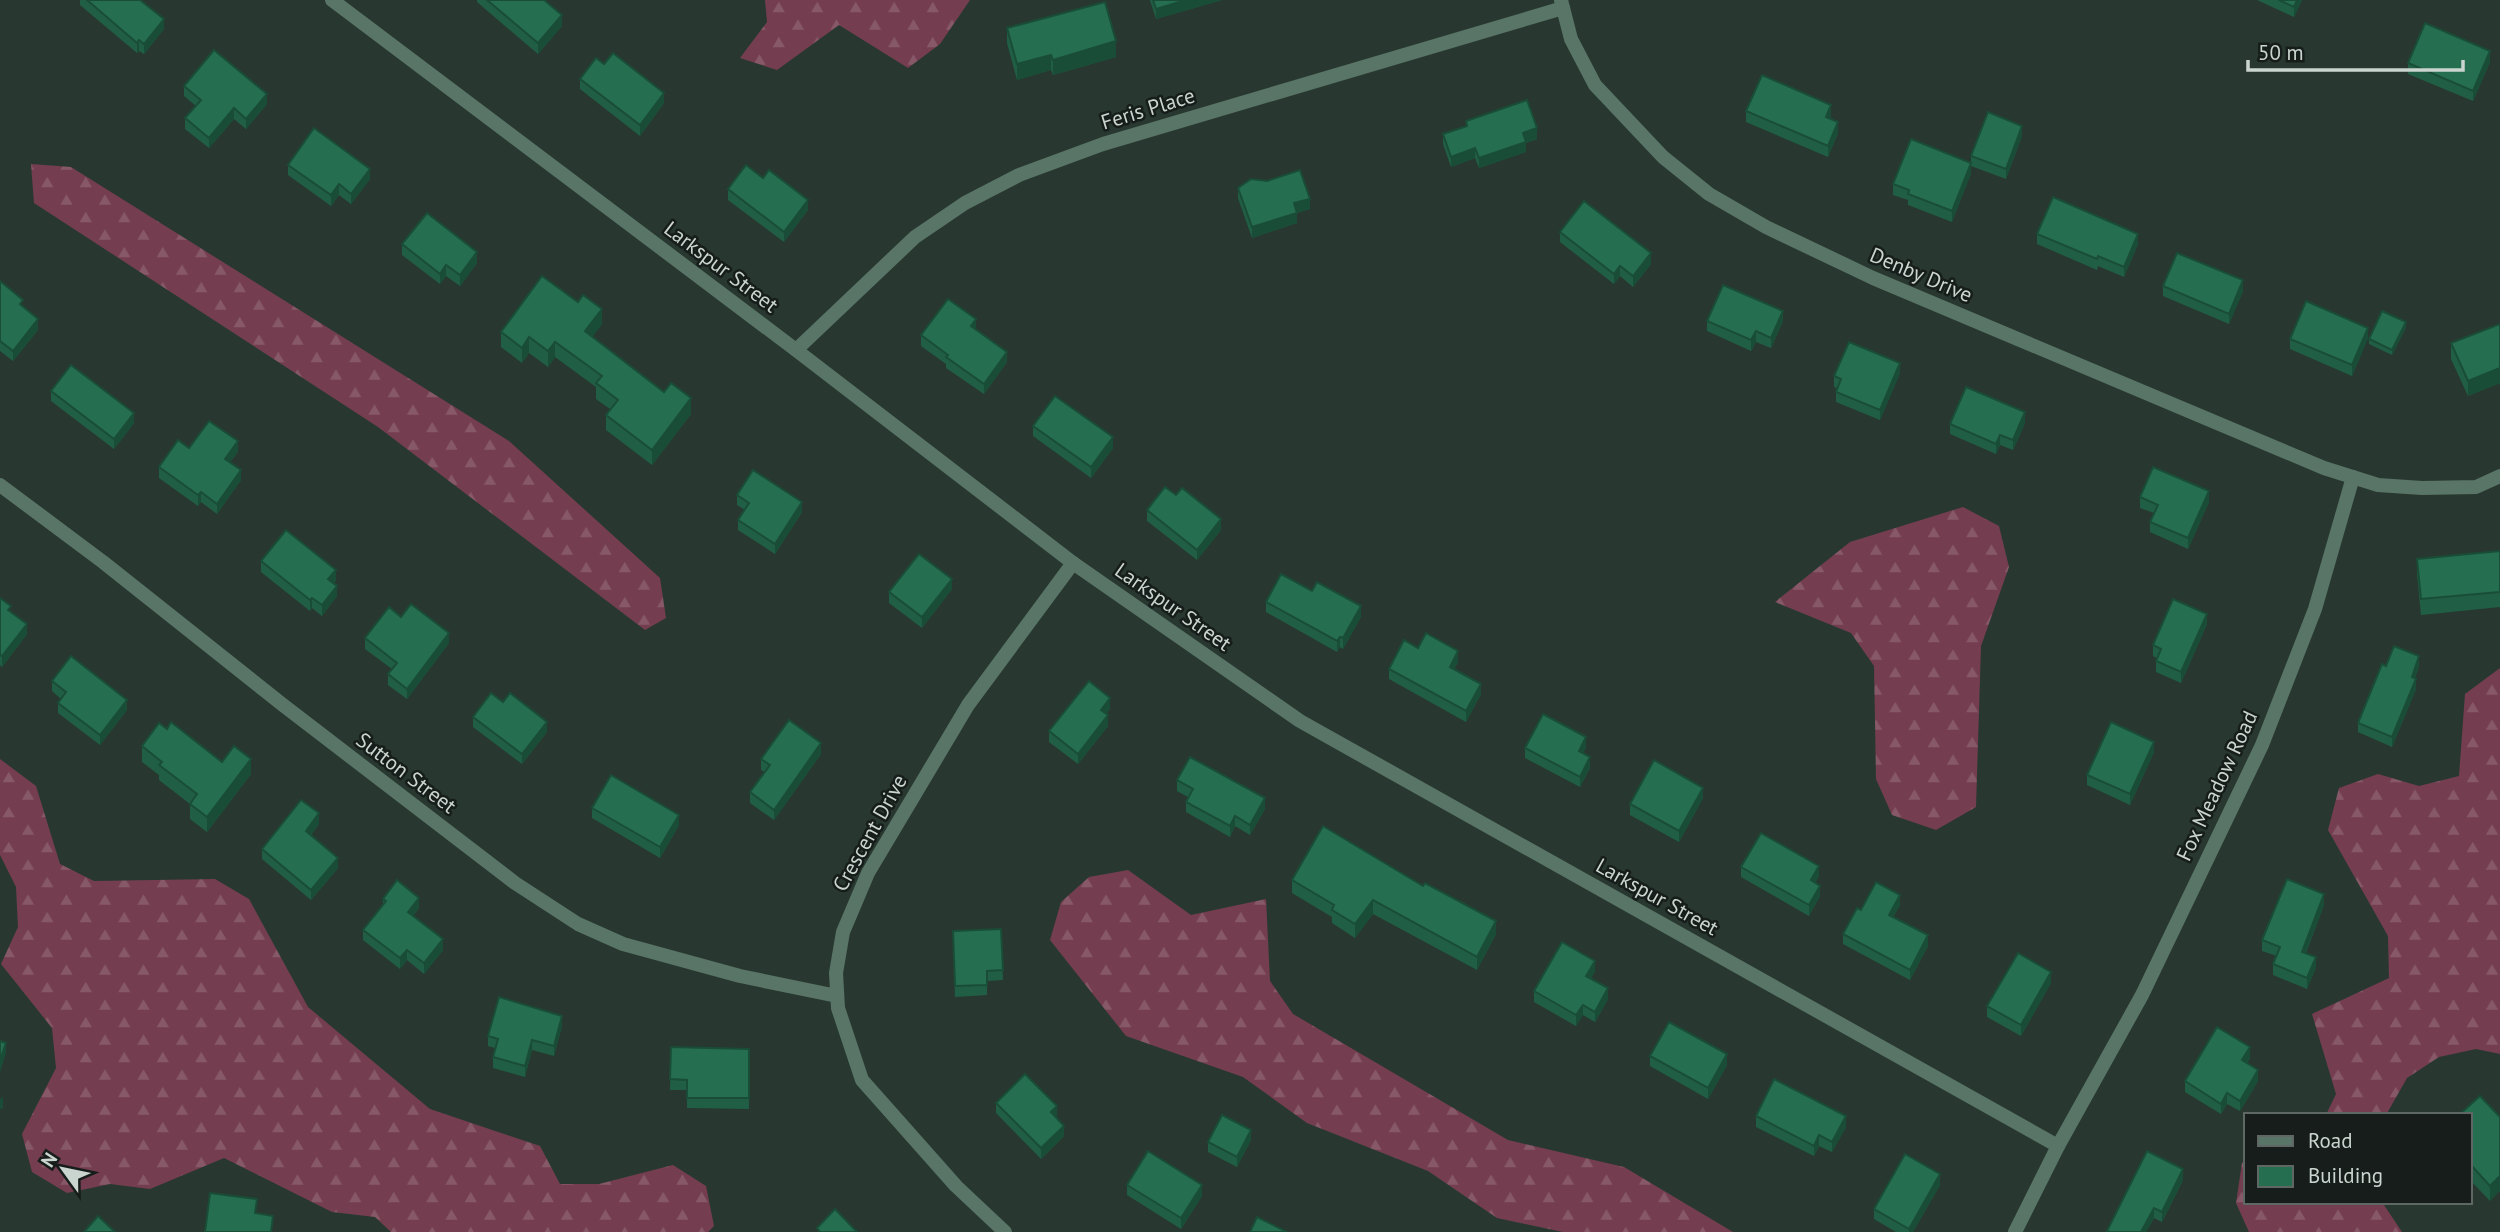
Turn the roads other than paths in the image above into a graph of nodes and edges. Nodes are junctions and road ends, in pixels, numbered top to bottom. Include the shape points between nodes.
1 (331, 0) edge
2 (1562, 4) edge
3 (796, 350) junction
4 (2500, 476) edge
5 (2353, 477) junction
6 (0, 485) edge
7 (1073, 564) junction
8 (837, 996) junction
9 (2058, 1146) junction
10 (1004, 1232) edge
11 (2015, 1232) edge

1 - 3 street, Larkspur Street
2 - 3 street, Feris Place via 1103,144 1019,175 965,203 915,237
2 - 5 street, Denby Drive via 1571,38 1594,85 1663,157 1709,194 1873,278
3 - 7 street, Larkspur Street
4 - 5 street via 2476,486 2422,488 2378,485
5 - 9 street, Fox Meadow Road via 2315,609 2262,745 2142,995
6 - 8 street, Sutton Street via 515,883 578,924 623,944
7 - 8 street, Crescent Drive via 968,705 868,873 843,932
7 - 9 street, Larkspur Street via 1300,721
8 - 10 street, Crescent Drive via 862,1080 956,1186
9 - 11 street, Fox Meadow Road

